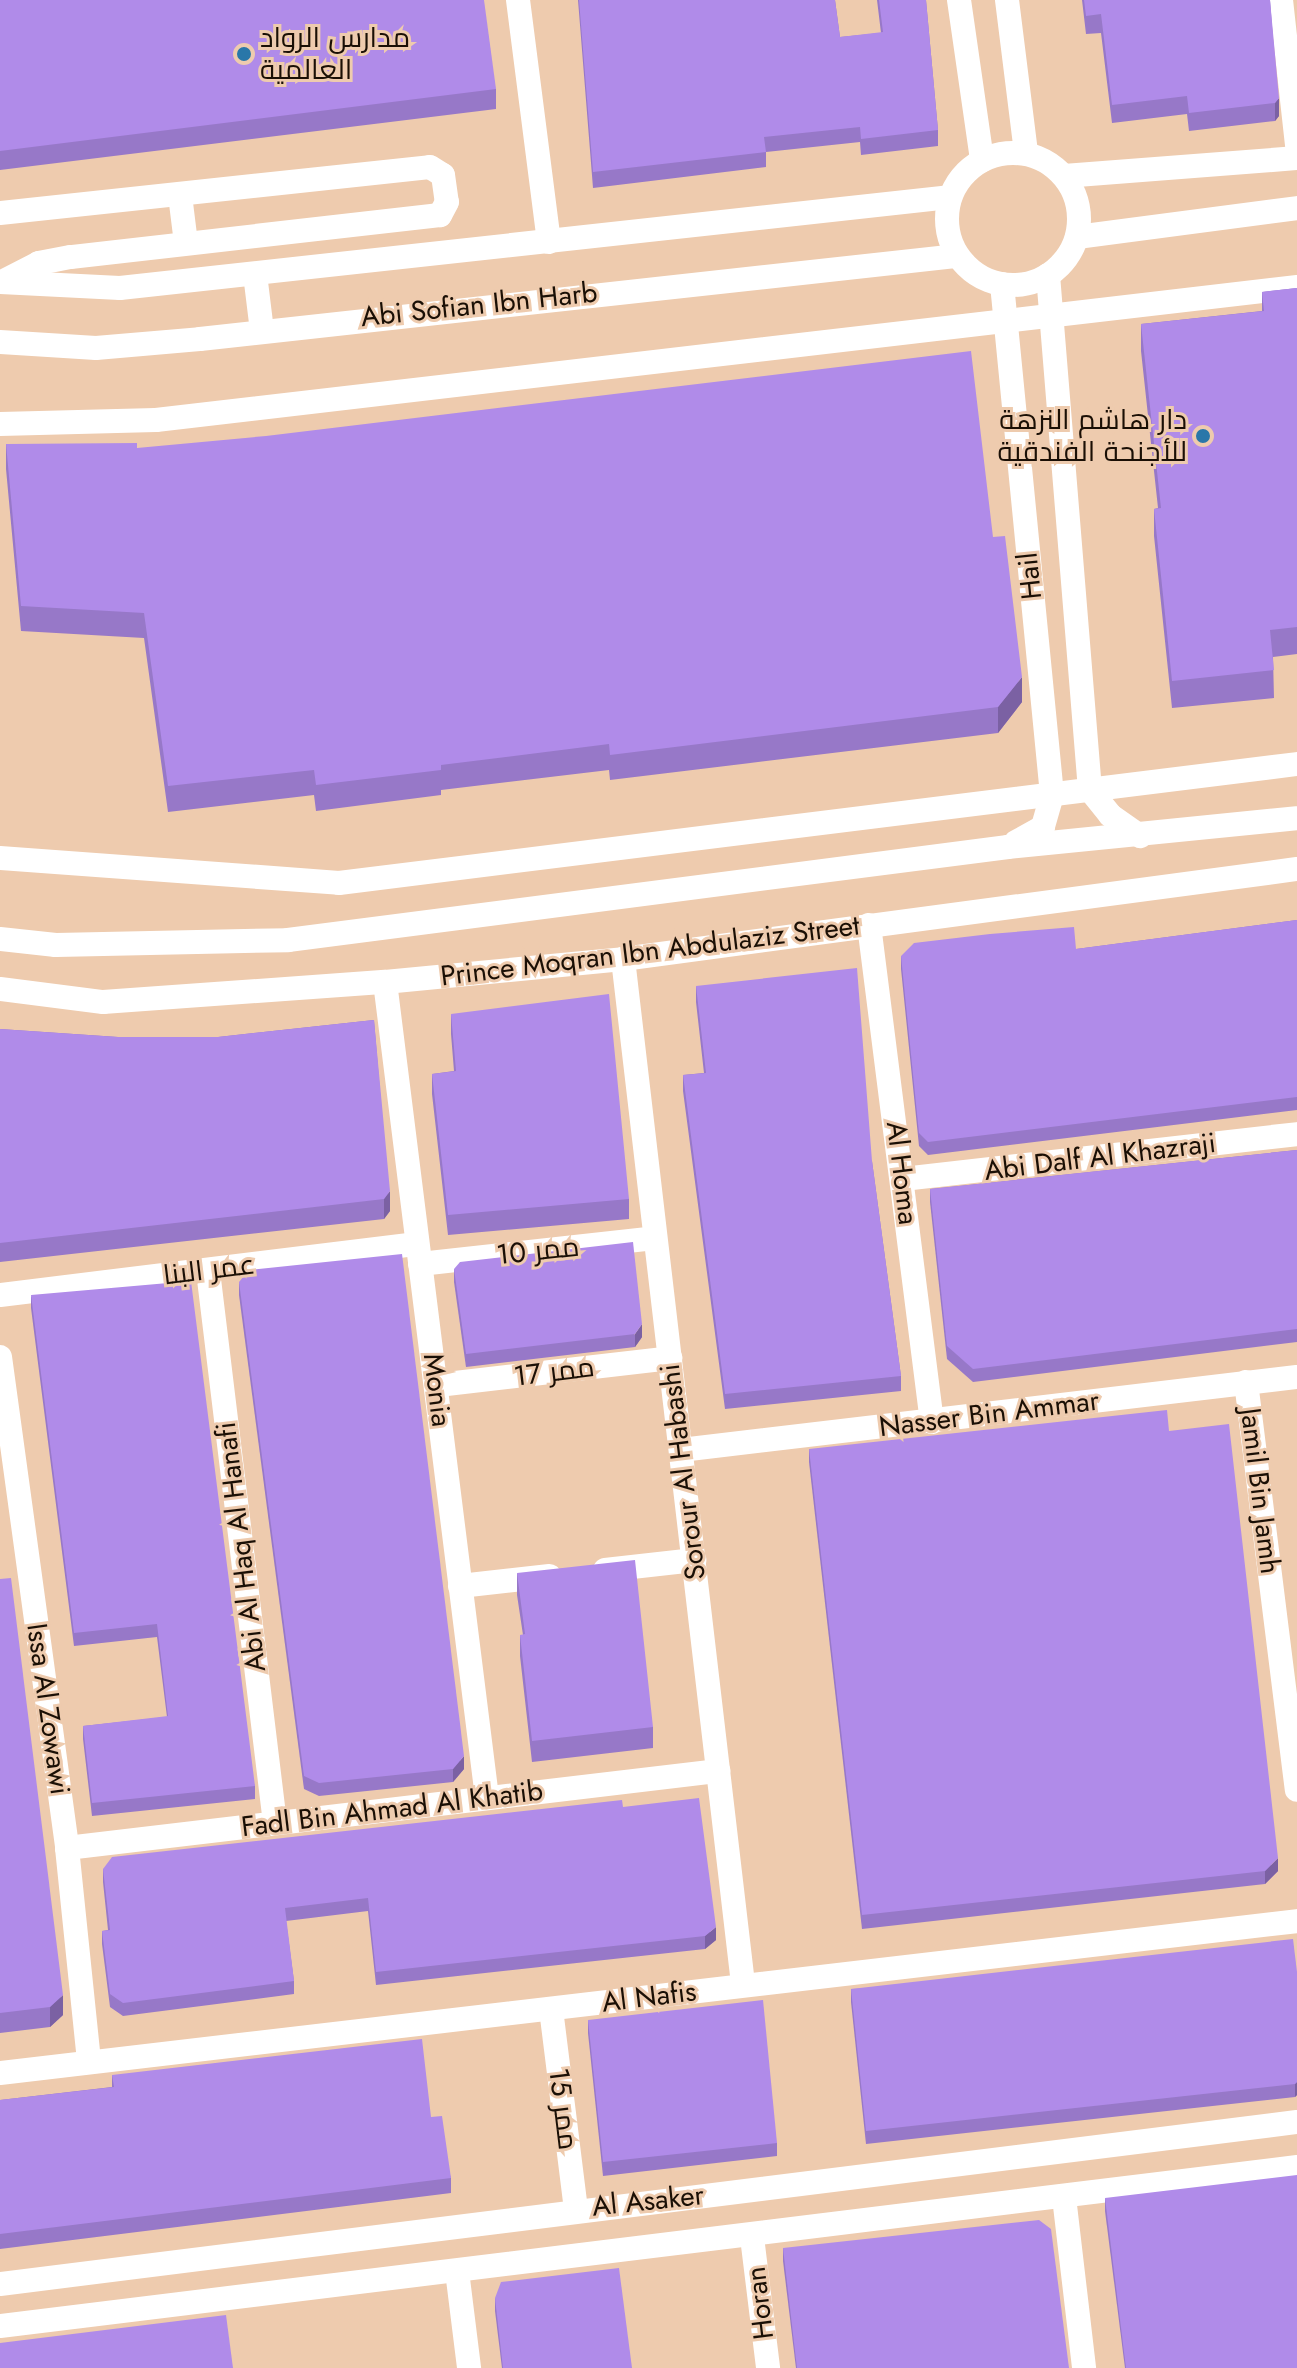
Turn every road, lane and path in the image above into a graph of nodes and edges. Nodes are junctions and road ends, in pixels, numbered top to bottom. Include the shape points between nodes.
1 (518, 0) edge
2 (959, 0) edge
3 (1007, 0) edge
4 (1281, 0) edge
5 (1297, 146) edge
6 (1026, 153) junction
7 (1297, 158) edge
8 (982, 160) junction
9 (1064, 176) junction
10 (180, 195) junction
11 (949, 197) junction
12 (1297, 208) edge
13 (0, 213) edge
14 (1077, 237) junction
15 (549, 242) junction
16 (186, 243) junction
17 (957, 256) junction
18 (255, 274) junction
19 (1048, 275) junction
20 (1, 282) edge
21 (1002, 284) junction
22 (1297, 287) edge
23 (1051, 315) junction
24 (1004, 321) junction
25 (262, 331) junction
26 (0, 342) edge
27 (0, 424) edge
28 (1083, 698) junction
29 (1043, 701) junction
30 (1297, 764) edge
31 (1090, 790) junction
32 (1052, 795) junction
33 (1297, 818) edge
34 (1140, 836) junction
35 (1008, 847) junction
36 (0, 858) edge
37 (1297, 869) edge
38 (869, 925) junction
39 (0, 939) edge
40 (623, 959) junction
41 (385, 982) junction
42 (0, 989) edge
43 (1297, 1134) edge
44 (903, 1179) junction
45 (655, 1238) junction
46 (419, 1254) junction
47 (208, 1271) junction
48 (0, 1295) edge
49 (0, 1357) edge
50 (670, 1358) junction
51 (1297, 1377) edge
52 (1246, 1382) junction
53 (438, 1385) junction
54 (932, 1422) junction
55 (681, 1450) junction
56 (694, 1560) junction
57 (460, 1586) junction
58 (1286, 1606) edge
59 (718, 1771) junction
60 (1297, 1790) edge
61 (487, 1797) junction
62 (275, 1823) junction
63 (67, 1848) junction
64 (1297, 1921) edge
65 (743, 1984) junction
66 (551, 2009) junction
67 (89, 2062) junction
68 (0, 2073) edge
69 (1297, 2122) edge
70 (1297, 2167) edge
71 (827, 2181) junction
72 (1064, 2197) junction
73 (576, 2209) junction
74 (831, 2225) junction
75 (752, 2237) junction
76 (457, 2271) junction
77 (0, 2284) edge
78 (0, 2326) edge
79 (469, 2368) edge
80 (768, 2368) edge
81 (1084, 2368) edge

1 - 15 street
2 - 8 street
3 - 6 street
4 - 5 street
6 - 8 street
6 - 9 street
7 - 9 street
8 - 11 street via 968,169
9 - 14 street via 1079,209
10 - 13 street
10 - 16 street
10 - 16 street via 430,167 443,175 447,202 440,215
11 - 15 street, Abi Sofian Ibn Harb
11 - 17 street via 947,227
12 - 14 street
14 - 19 street via 1067,257
15 - 18 street, Abi Sofian Ibn Harb
16 - 20 street via 39,263
17 - 21 street via 985,279
17 - 25 street, Abi Sofian Ibn Harb
18 - 20 street, Abi Sofian Ibn Harb via 120,288
18 - 25 street
19 - 21 street
19 - 23 street, Hail
21 - 24 street, Hail
22 - 23 street
23 - 24 street
23 - 28 street, Hail
24 - 27 street via 156,420
24 - 29 street, Hail
25 - 26 street, Abi Sofian Ibn Harb via 96,348
28 - 29 street
28 - 31 street, Hail
29 - 32 street, Hail
30 - 31 street
31 - 32 street
31 - 34 street via 1110,815
32 - 35 street, Hail via 1043,827
32 - 36 street via 339,883
33 - 34 street, Prince Moqran Ibn Abdulaziz Street
34 - 35 street, Prince Moqran Ibn Abdulaziz Street
35 - 39 street, Prince Moqran Ibn Abdulaziz Street via 288,940 56,945
37 - 38 street, Prince Moqran Ibn Abdulaziz Street
38 - 40 street, Prince Moqran Ibn Abdulaziz Street
38 - 44 street, Al Homa
40 - 41 street, Prince Moqran Ibn Abdulaziz Street
40 - 45 street, Sorour Al Habashi
41 - 42 street, Prince Moqran Ibn Abdulaziz Street via 103,1002
41 - 46 street, Monia
43 - 44 street, Abi Dalf Al Khazraji
44 - 54 street, Al Homa
45 - 46 street, ممر 10
45 - 50 street, Sorour Al Habashi
46 - 47 street, عمر البنا
46 - 53 street, Monia
47 - 48 street, عمر البنا
47 - 62 street, Abi Al Haq Al Hanafi
49 - 63 street, Issa Al Zowawi
50 - 53 street, ممر 17
50 - 55 street, Sorour Al Habashi
51 - 52 street, Nasser Bin Ammar
52 - 54 street, Nasser Bin Ammar
52 - 58 street, Jamil Bin Jamh
53 - 57 street, Monia
54 - 55 street, Nasser Bin Ammar
55 - 56 street, Sorour Al Habashi
56 - 57 street
56 - 59 street, Sorour Al Habashi
57 - 61 street, Monia
58 - 60 street, Jamil Bin Jamh
59 - 61 street, Fadl Bin Ahmad Al Khatib
59 - 65 street, Sorour Al Habashi
61 - 62 street, Fadl Bin Ahmad Al Khatib
62 - 63 street, Fadl Bin Ahmad Al Khatib
63 - 67 street, Issa Al Zowawi
64 - 65 street, Al Nafis
65 - 66 street, Al Nafis
66 - 67 street, Al Nafis
66 - 73 street, ممر 15
67 - 68 street, Al Nafis
69 - 71 street, Al Asaker
70 - 72 street, Al Asaker
71 - 73 street, Al Asaker
71 - 74 street
72 - 74 street, Al Asaker
72 - 81 street
73 - 77 street, Al Asaker
74 - 75 street, Al Asaker
75 - 76 street, Al Asaker
75 - 80 street, Horan
76 - 78 street, Al Asaker
76 - 79 street

